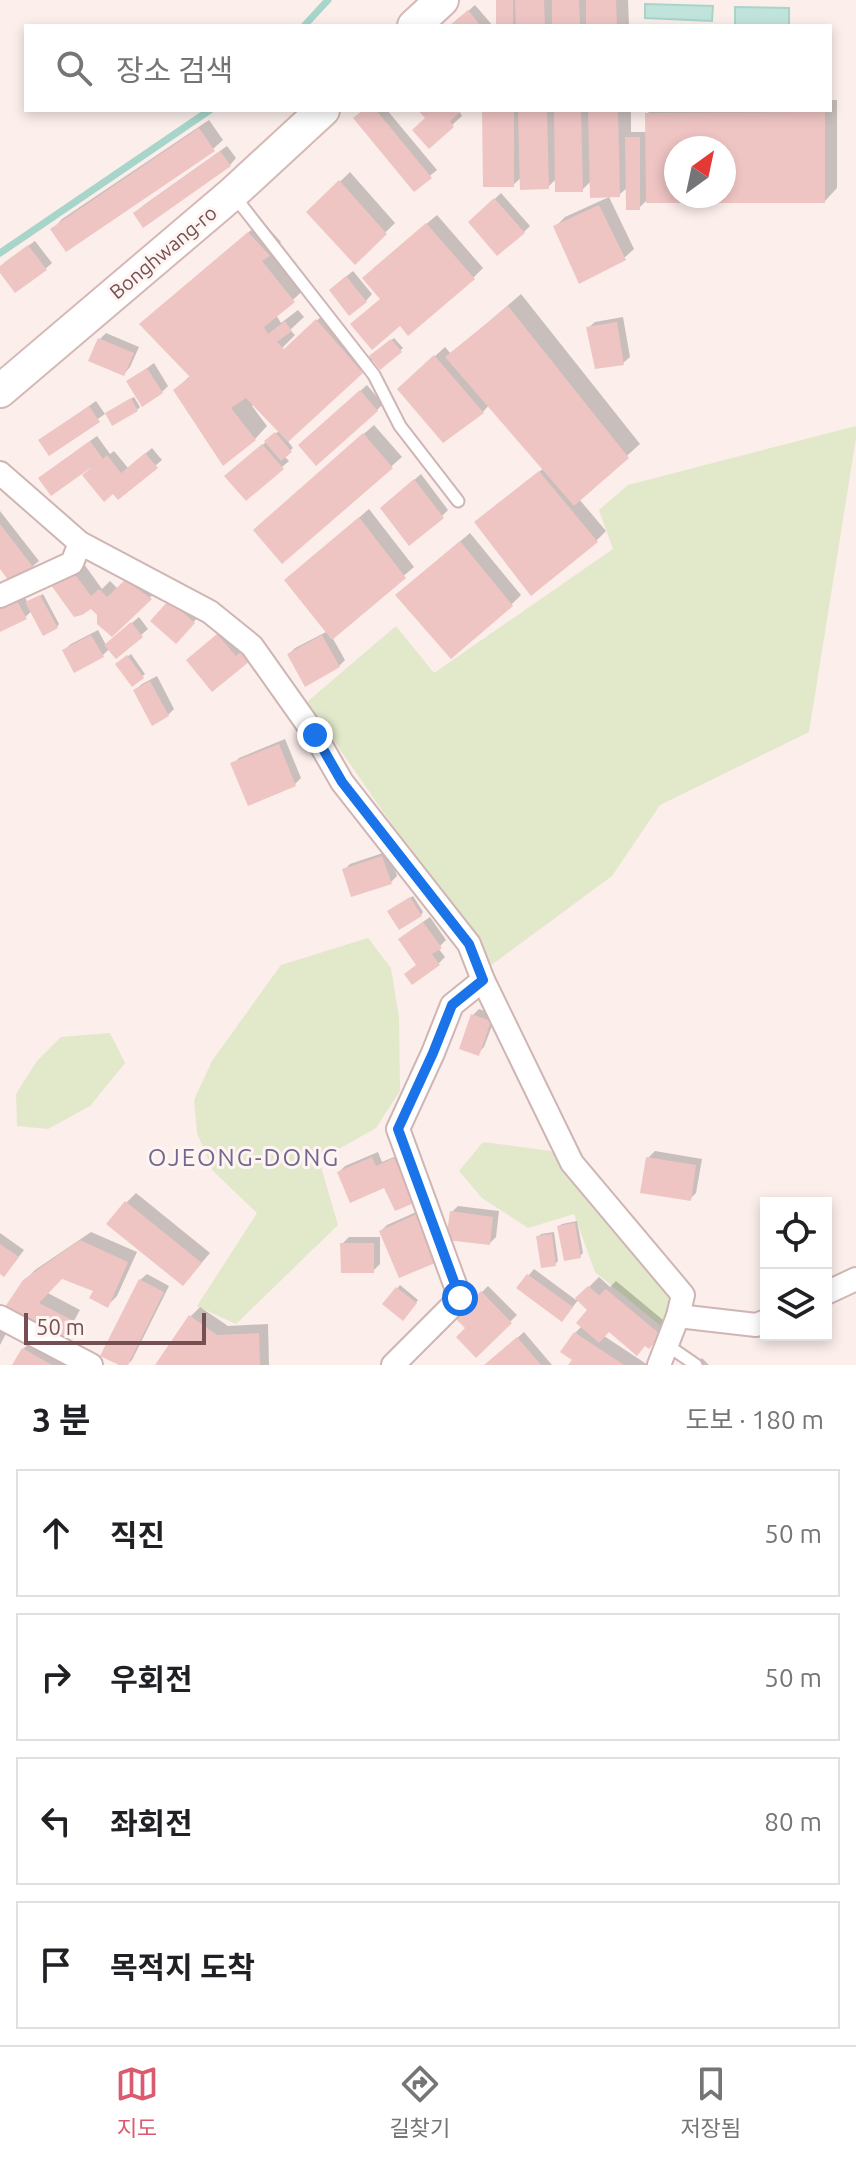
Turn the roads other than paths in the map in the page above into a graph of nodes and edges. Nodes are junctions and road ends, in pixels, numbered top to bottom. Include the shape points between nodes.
1 (442, 0) edge
2 (416, 24) edge
3 (321, 112) edge
4 (232, 194) junction
5 (0, 391) edge
6 (0, 473) edge
7 (458, 501) dead end
8 (80, 543) junction
9 (0, 596) edge
10 (483, 980) junction
11 (856, 1279) edge
12 (832, 1290) edge
13 (678, 1316) junction
14 (0, 1317) edge
15 (760, 1323) edge
16 (663, 1355) edge
17 (91, 1365) edge
18 (393, 1365) edge
19 (696, 1365) edge

1 - 2 main road
3 - 4 main road, Bonghwang-ro
4 - 5 main road, Bonghwang-ro
4 - 7 lane via 374,375 400,426
6 - 8 street
8 - 9 street via 72,563
8 - 10 street via 210,612 252,646 342,782 469,944
10 - 13 street via 572,1163 683,1295
10 - 18 street via 452,1005 398,1129 460,1298
11 - 12 street
13 - 15 street
13 - 16 street
14 - 17 street
16 - 19 lane

